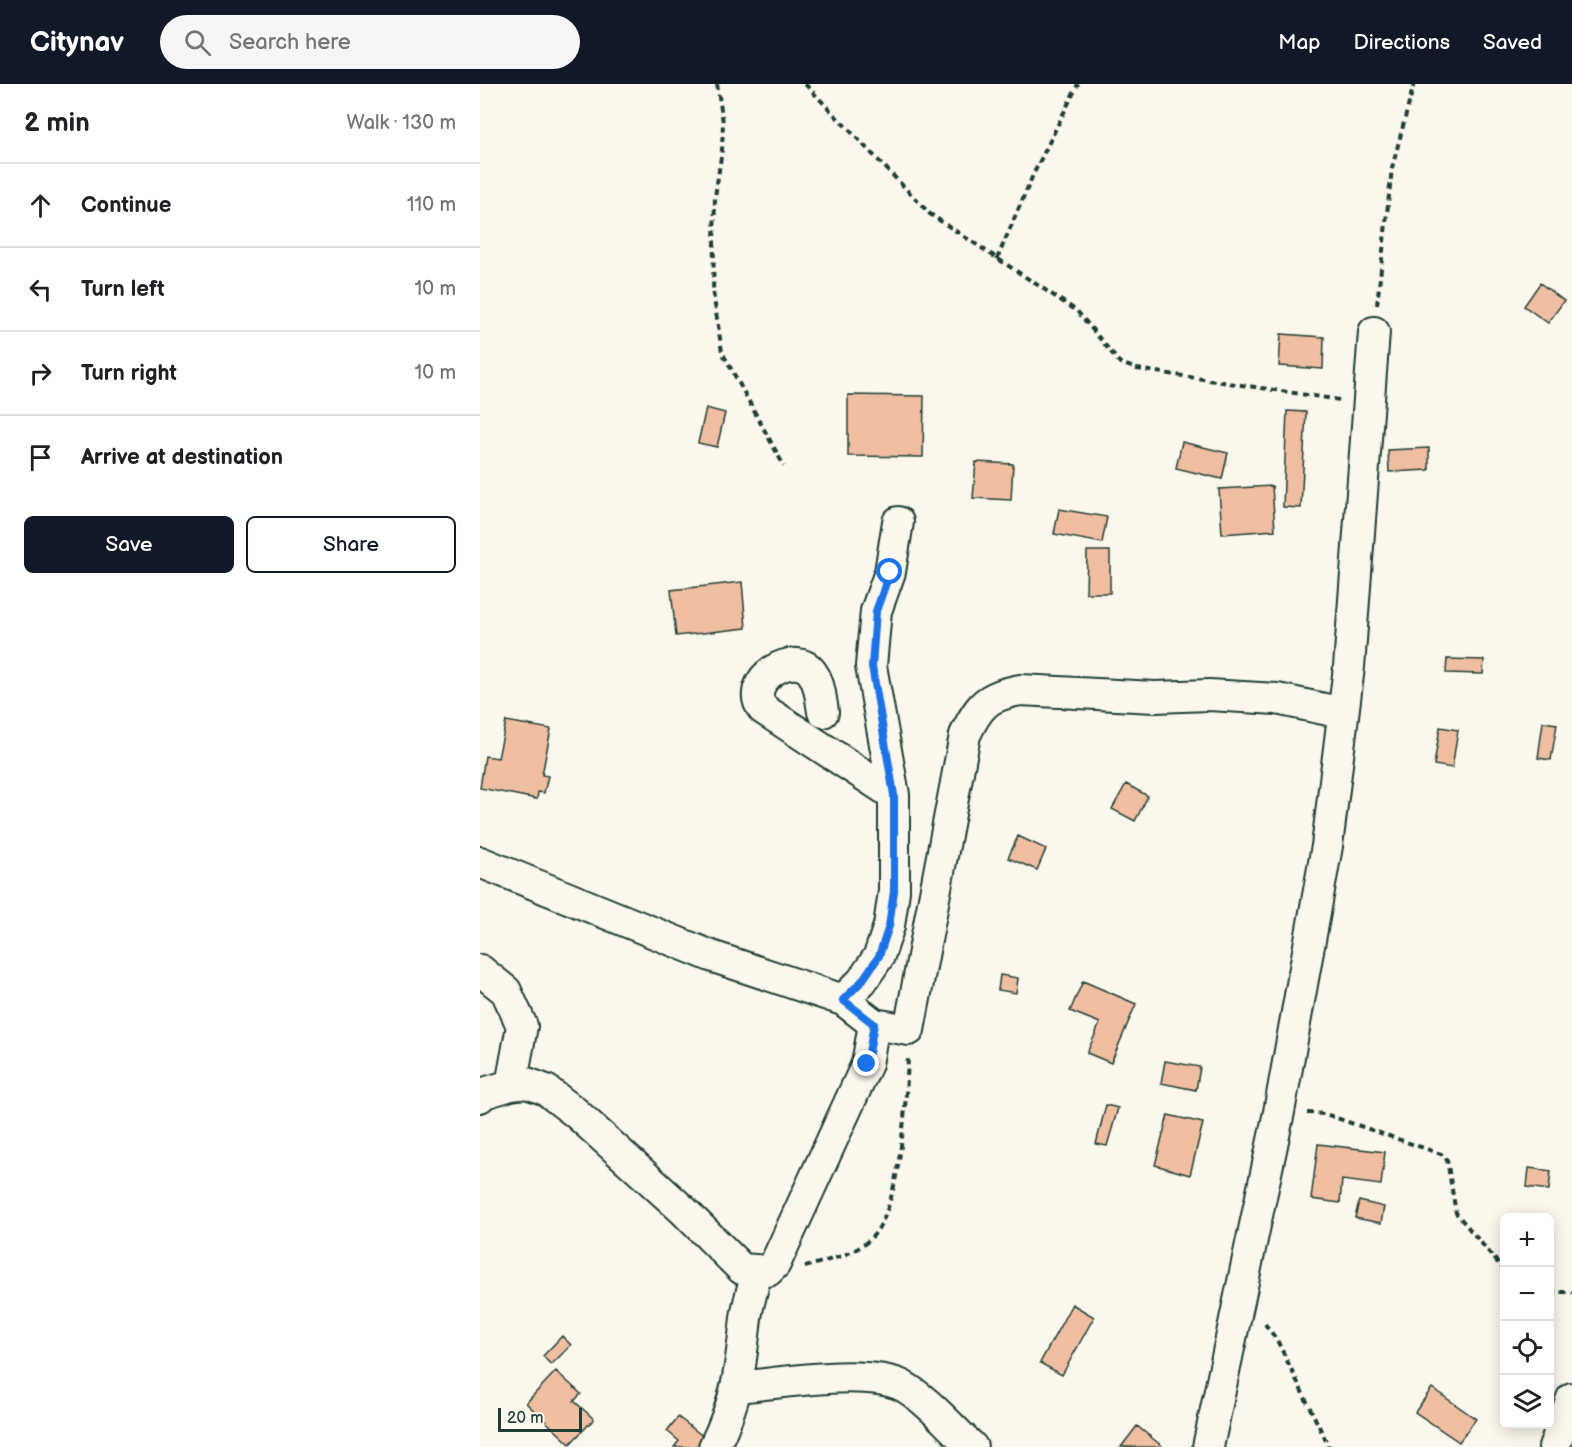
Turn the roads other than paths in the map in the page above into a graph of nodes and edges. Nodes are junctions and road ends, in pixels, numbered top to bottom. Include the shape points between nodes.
1 (1374, 332) road end
2 (898, 522) dead end
3 (824, 712) dead end
4 (1343, 713) junction
5 (894, 795) junction
6 (480, 862) edge
7 (480, 970) edge
8 (843, 1000) junction
9 (874, 1024) junction
10 (511, 1085) junction
11 (480, 1098) edge
12 (756, 1272) junction
13 (738, 1387) junction
14 (1572, 1398) edge
15 (714, 1447) edge
16 (972, 1447) edge
17 (1208, 1447) edge
18 (1554, 1447) edge

1 - 4 street
2 - 5 street via 890,572 876,611 872,666
3 - 5 street via 814,675 795,664 778,667 767,675 757,692 757,702 763,709
4 - 9 street via 1277,699 1209,695 1155,697 1020,690 998,694 984,703 965,735 909,1030
4 - 17 street via 1310,952
5 - 8 street via 894,891 889,926 873,967
6 - 8 street via 711,956
7 - 10 street via 506,991 522,1026
8 - 9 street
9 - 12 street via 867,1064 775,1264 768,1271
10 - 11 street via 484,1093
10 - 12 street via 527,1083 546,1090 683,1210 742,1269
12 - 13 street
13 - 15 street
13 - 16 street via 843,1378 886,1381 915,1395
14 - 18 street

